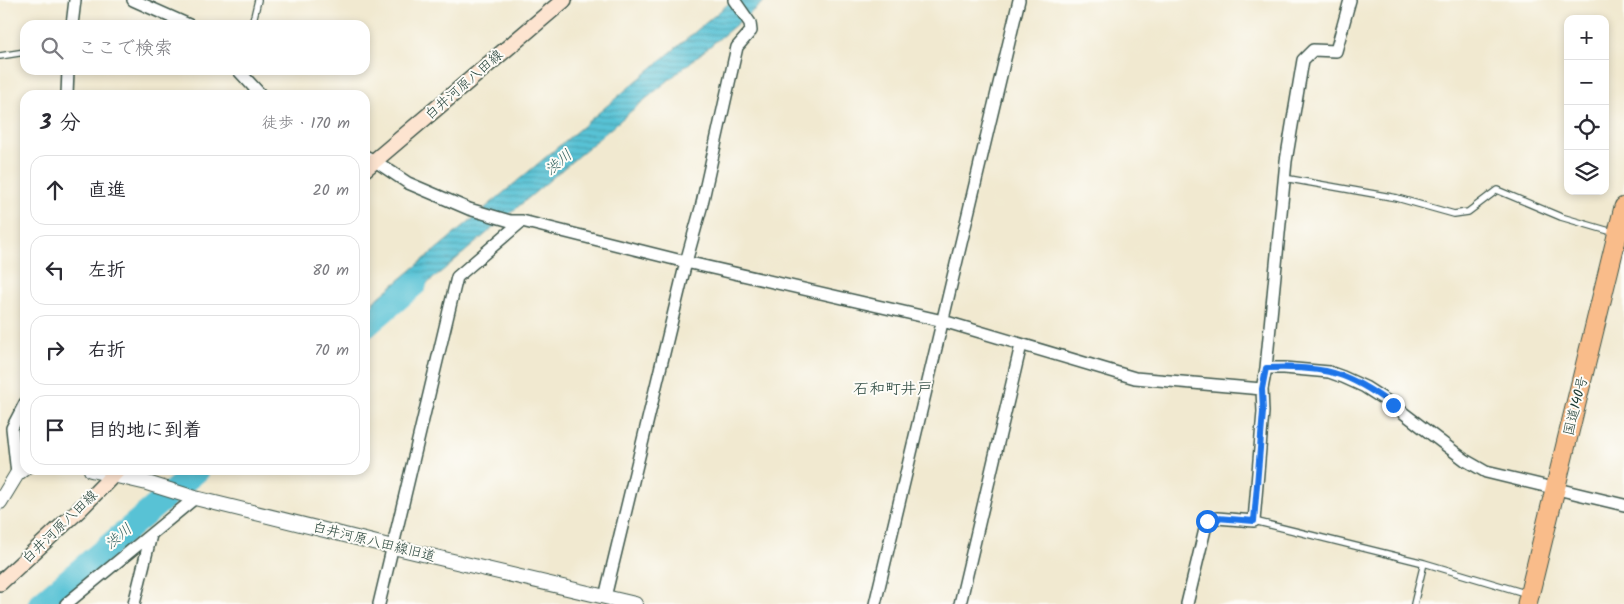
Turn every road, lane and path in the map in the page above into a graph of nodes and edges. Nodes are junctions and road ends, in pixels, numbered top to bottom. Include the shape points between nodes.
1 (75, 0) edge
2 (134, 0) edge
3 (258, 0) edge
4 (564, 0) edge
5 (734, 0) edge
6 (1019, 0) edge
7 (1350, 0) edge
8 (73, 20) edge
9 (178, 20) edge
10 (253, 20) edge
11 (20, 53) edge
12 (0, 56) edge
13 (68, 75) edge
14 (244, 75) edge
15 (67, 90) edge
16 (257, 90) edge
17 (370, 160) edge
18 (370, 163) edge
19 (1284, 178) junction
20 (1624, 207) edge
21 (522, 221) junction
22 (1618, 233) junction
23 (1618, 257) edge
24 (686, 262) junction
25 (943, 321) junction
26 (1021, 344) junction
27 (1266, 368) junction
28 (1262, 389) junction
29 (20, 410) edge
30 (6, 428) edge
31 (20, 468) edge
32 (20, 472) edge
33 (113, 475) edge
34 (124, 475) edge
35 (1556, 489) junction
36 (191, 497) junction
37 (0, 502) edge
38 (1624, 505) edge
39 (1254, 521) junction
40 (151, 535) junction
41 (392, 547) junction
42 (1424, 563) junction
43 (0, 583) edge
44 (605, 597) junction
45 (1529, 599) edge
46 (66, 604) edge
47 (134, 604) edge
48 (379, 604) edge
49 (635, 604) edge
50 (875, 604) edge
51 (960, 604) edge
52 (1187, 604) edge
53 (1414, 604) edge

1 - 8 street
2 - 9 street
3 - 10 lane
4 - 17 main road, 白井河原八田線
5 - 24 street via 750,23 751,31 736,47
6 - 25 street
7 - 19 street via 1336,51 1313,50 1303,60
11 - 12 lane
13 - 15 street
14 - 16 street
18 - 21 street via 469,209
19 - 22 lane via 1398,198 1454,214 1468,212 1497,190 1561,217
19 - 27 street
20 - 22 highway, 国道140号
21 - 24 street
21 - 41 street via 456,277
22 - 23 highway, 国道140号
23 - 35 highway, 国道140号
24 - 25 street
24 - 44 street
25 - 26 street
25 - 50 street
26 - 28 street via 1135,378
26 - 51 street
27 - 28 street
27 - 35 street via 1329,372 1344,377 1393,405 1474,466 1496,475
28 - 39 street
29 - 30 street
30 - 31 street
32 - 37 street
33 - 43 main road, 白井河原八田線
34 - 36 street, 白井河原八田線旧道
35 - 38 street
35 - 45 highway, 国道140号
36 - 40 street
36 - 41 street, 白井河原八田線旧道
39 - 42 lane
39 - 52 street via 1217,518 1207,521
40 - 46 street
40 - 47 street
41 - 44 street, 白井河原八田線旧道
41 - 48 street
42 - 45 lane
42 - 53 lane
44 - 49 street, 白井河原八田線旧道

